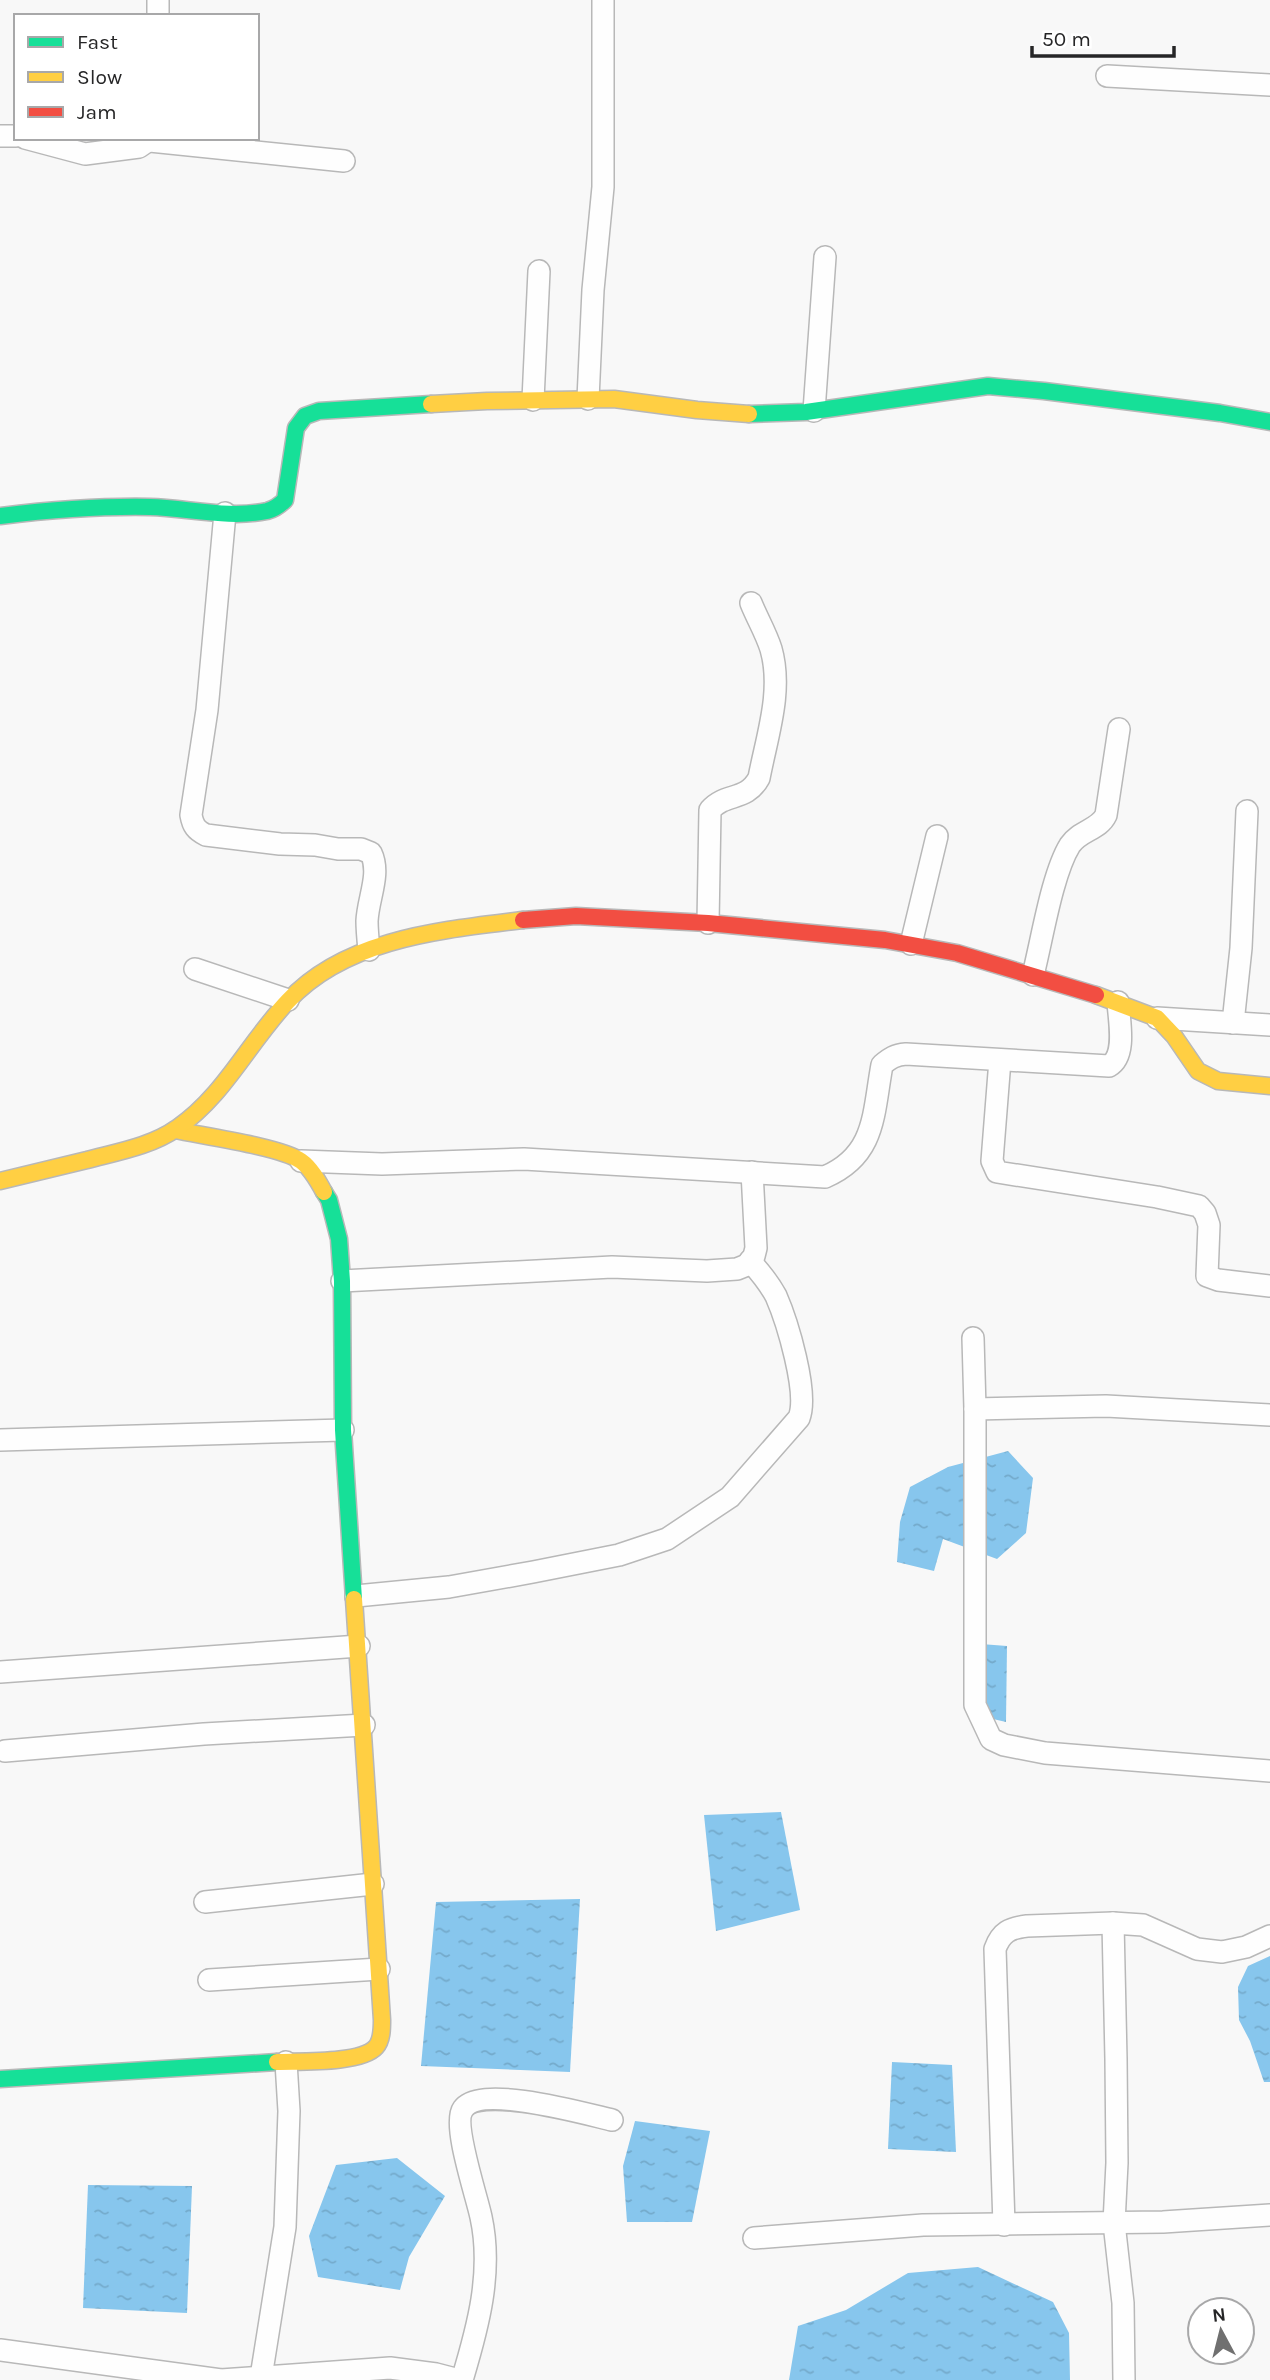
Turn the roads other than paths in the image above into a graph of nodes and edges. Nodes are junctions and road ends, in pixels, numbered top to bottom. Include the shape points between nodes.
1 (603, 0) edge
2 (1107, 76) dead end
3 (1270, 85) edge
4 (33, 140) edge
5 (151, 140) edge
6 (344, 161) dead end
7 (825, 257) dead end
8 (539, 271) dead end
9 (588, 399) junction
10 (533, 400) junction
11 (814, 411) junction
12 (1270, 422) edge
13 (225, 513) junction
14 (0, 516) edge
15 (751, 603) dead end
16 (1119, 729) dead end
17 (1247, 811) dead end
18 (937, 836) dead end
19 (708, 923) junction
20 (911, 944) junction
21 (369, 950) junction
22 (195, 969) dead end
23 (1034, 975) junction
24 (288, 1000) junction
25 (1118, 1002) junction
26 (1157, 1018) junction
27 (1233, 1023) junction
28 (1270, 1025) edge
29 (1000, 1060) junction
30 (1270, 1086) edge
31 (175, 1130) junction
32 (301, 1161) junction
33 (752, 1172) junction
34 (0, 1181) edge
35 (750, 1261) junction
36 (342, 1281) junction
37 (1270, 1286) edge
38 (973, 1338) dead end
39 (975, 1409) junction
40 (1270, 1415) edge
41 (343, 1430) junction
42 (0, 1440) edge
43 (356, 1596) junction
44 (359, 1646) junction
45 (0, 1672) edge
46 (364, 1725) junction
47 (5, 1751) dead end
48 (1270, 1771) edge
49 (373, 1884) junction
50 (205, 1902) dead end
51 (1113, 1923) junction
52 (1270, 1936) edge
53 (379, 1969) junction
54 (209, 1980) dead end
55 (286, 2062) junction
56 (0, 2079) edge
57 (612, 2120) dead end
58 (1270, 2215) edge
59 (1114, 2223) junction
60 (1004, 2225) junction
61 (754, 2238) dead end
62 (0, 2350) edge
63 (261, 2377) junction
64 (221, 2380) edge
65 (461, 2380) edge
66 (1124, 2380) edge

1 - 9 street via 603,187
2 - 3 street
4 - 5 street via 85,154 139,147
5 - 6 street
7 - 11 street
8 - 10 street
9 - 10 street
9 - 11 street via 743,414
10 - 13 street via 305,415 296,428 285,500 269,510
11 - 12 street via 988,386
13 - 14 street via 150,507
13 - 21 street via 193,825 206,835 371,853 375,872 367,923
15 - 19 street via 770,646 776,691 754,788 710,810
16 - 23 street via 1106,815 1098,826 1077,836 1069,848
17 - 27 street
18 - 20 street
19 - 20 street
19 - 21 street via 576,916 434,931
20 - 23 street
21 - 24 street via 313,979
22 - 24 street
23 - 25 street
24 - 31 street via 218,1090
25 - 26 street
25 - 29 street via 1120,1053 1109,1066
26 - 27 street
26 - 30 street via 1198,1071 1218,1081
27 - 28 street
29 - 33 street via 895,1055 882,1065 869,1135 857,1157 843,1169 825,1177
29 - 37 street via 992,1161 997,1172 1199,1206 1209,1225 1207,1276
31 - 32 street
31 - 34 street via 110,1154
32 - 33 street via 382,1164 524,1159
32 - 36 street via 329,1200 339,1239
33 - 35 street via 757,1235
35 - 36 street via 737,1269 706,1271 612,1267
35 - 43 street via 776,1297 801,1382 802,1409 730,1497 667,1539 619,1555 449,1587
36 - 41 street
38 - 39 street
39 - 40 street via 1105,1406
39 - 48 street via 975,1705 991,1739 1045,1753
41 - 42 street
41 - 43 street
43 - 44 street
44 - 45 street
44 - 46 street
46 - 47 street
46 - 49 street
49 - 50 street
49 - 53 street
51 - 52 street via 1143,1925 1196,1949 1246,1947
51 - 59 street
51 - 60 street via 1015,1927 1003,1933 995,1949
53 - 54 street
53 - 55 street via 382,2029 374,2050 356,2057
55 - 56 street
55 - 63 street via 285,2227
57 - 65 street via 522,2101 480,2099 462,2110 459,2128 482,2220 485,2267 482,2304
58 - 59 street
59 - 60 street
59 - 66 street via 1124,2303
60 - 61 street via 923,2225
62 - 64 street
63 - 64 street
63 - 65 street via 390,2368

